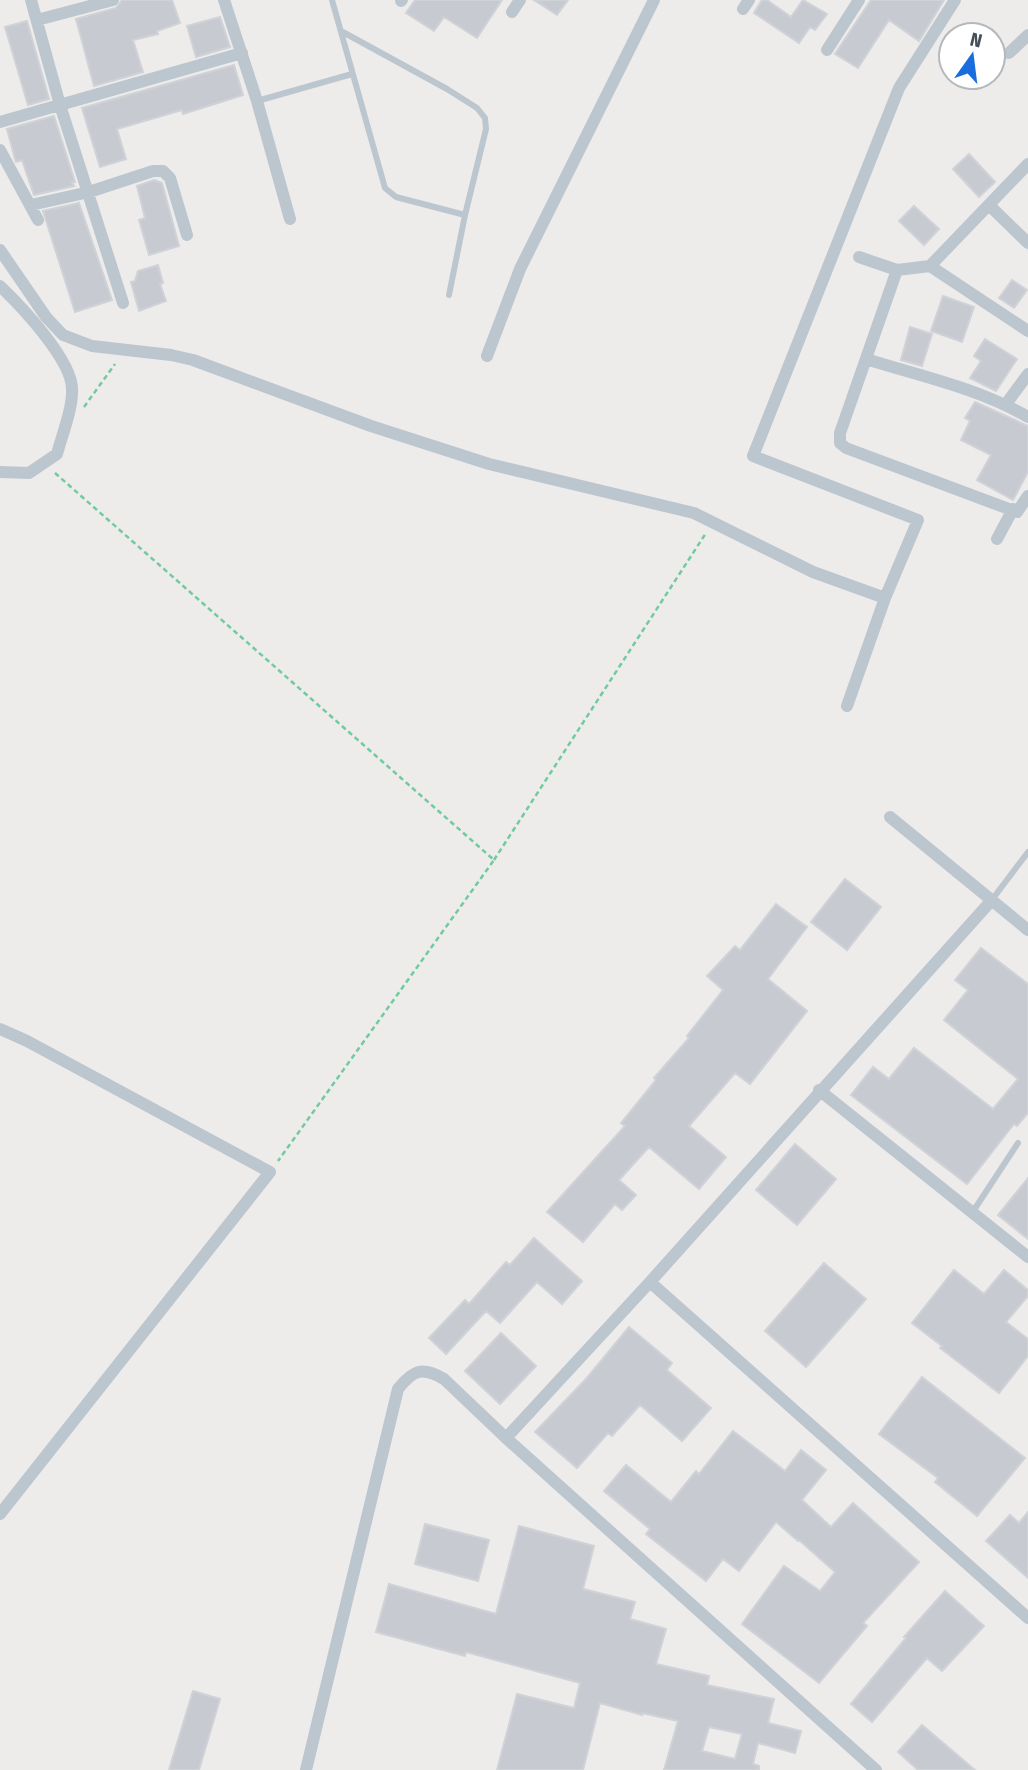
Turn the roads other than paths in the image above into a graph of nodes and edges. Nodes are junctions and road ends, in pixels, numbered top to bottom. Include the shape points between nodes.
1 (31, 0) edge
2 (113, 0) edge
3 (224, 0) edge
4 (332, 0) edge
5 (520, 0) edge
6 (654, 0) edge
7 (859, 0) edge
8 (955, 0) edge
9 (512, 12) dead end
10 (37, 20) junction
11 (341, 31) junction
12 (1028, 35) edge
13 (827, 50) dead end
14 (242, 53) junction
15 (1009, 54) dead end
16 (352, 74) junction
17 (257, 101) junction
18 (61, 104) junction
19 (0, 122) edge
20 (0, 150) edge
21 (1028, 164) edge
22 (89, 192) junction
23 (31, 205) junction
24 (989, 205) junction
25 (465, 215) junction
26 (290, 219) dead end
27 (38, 220) dead end
28 (187, 235) dead end
29 (1028, 243) edge
30 (0, 250) edge
31 (859, 257) dead end
32 (930, 266) junction
33 (897, 271) junction
34 (0, 286) edge
35 (449, 295) dead end
36 (122, 303) dead end
37 (1028, 331) edge
38 (487, 356) dead end
39 (866, 359) junction
40 (1028, 374) edge
41 (1006, 404) junction
42 (1028, 417) edge
43 (0, 472) edge
44 (1028, 496) edge
45 (1019, 513) edge
46 (997, 539) dead end
47 (886, 598) junction
48 (847, 706) dead end
49 (890, 817) dead end
50 (1028, 852) edge
51 (991, 901) junction
52 (1028, 930) edge
53 (0, 1029) edge
54 (819, 1090) junction
55 (1018, 1143) dead end
56 (972, 1213) junction
57 (1028, 1257) edge
58 (650, 1282) junction
59 (506, 1438) junction
60 (0, 1514) edge
61 (1028, 1618) edge
62 (306, 1770) edge
63 (876, 1770) edge

1 - 10 street
2 - 10 street
3 - 14 street
4 - 11 lane
5 - 9 street
6 - 38 street via 520,269
7 - 13 street
8 - 47 street via 899,88 753,456 918,520
10 - 18 street
11 - 16 lane
11 - 25 lane via 447,89 485,118
12 - 15 street
14 - 17 street
14 - 18 street
16 - 17 lane
16 - 25 lane via 385,188 396,197
17 - 26 street
18 - 19 street
18 - 22 street
20 - 23 street
21 - 24 street
22 - 23 street
22 - 28 street via 163,171 170,178
22 - 36 street
23 - 27 street
24 - 29 street
24 - 32 street
25 - 35 lane
30 - 47 street via 46,317 63,335 80,344 193,360 489,464 672,506 813,572
31 - 33 street
32 - 33 street
32 - 37 street
33 - 39 street
34 - 43 street via 27,312 63,362 73,388 57,454 29,473
39 - 41 street
39 - 45 street via 840,443
40 - 41 street
41 - 42 street
44 - 45 street
45 - 46 street
47 - 48 street
49 - 51 street
50 - 51 lane
51 - 52 street
51 - 54 street
53 - 60 street via 270,1172
54 - 56 street
54 - 58 street
55 - 56 lane
56 - 57 street
58 - 59 street
58 - 61 street
59 - 62 street via 432,1372 408,1376 398,1389
59 - 63 street

